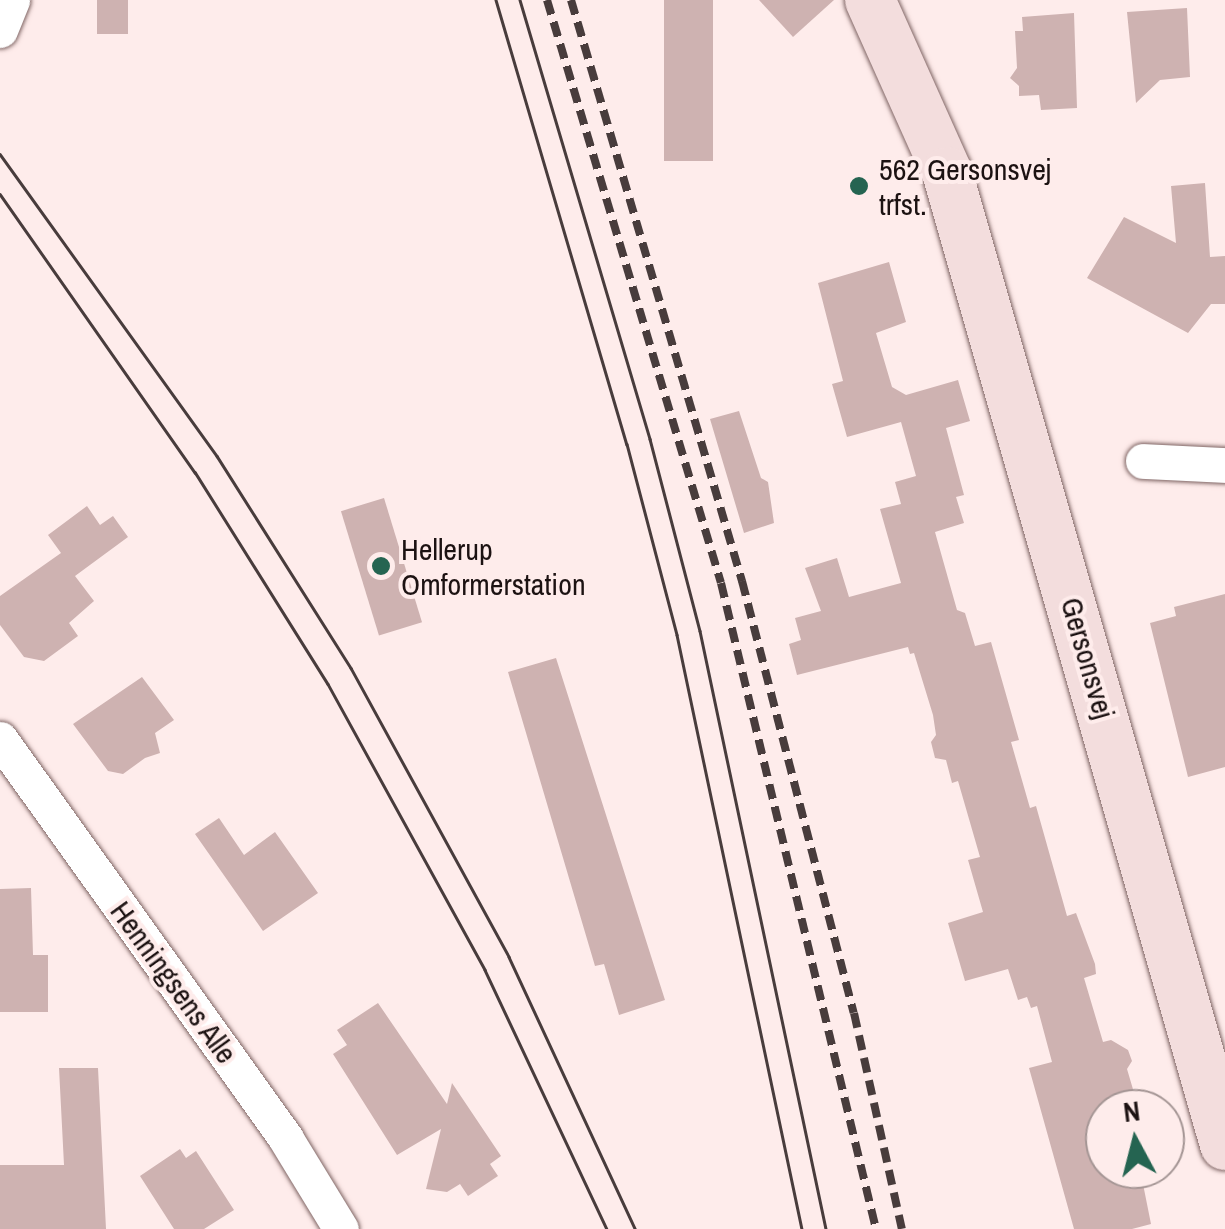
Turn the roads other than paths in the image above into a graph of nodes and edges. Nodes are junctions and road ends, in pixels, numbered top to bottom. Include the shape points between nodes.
1 (12, 0) edge
2 (870, 0) edge
3 (905, 0) edge
4 (0, 30) edge
5 (947, 172) junction
6 (1142, 461) dead end
7 (1225, 466) edge
8 (0, 739) edge
9 (1225, 1145) edge
10 (341, 1229) edge

1 - 4 street
2 - 5 street, Gersonsvej
3 - 5 street, Gersonsvej via 948,128
5 - 9 street, Gersonsvej
6 - 7 street
8 - 10 street, Henningsens Alle via 286,1138

